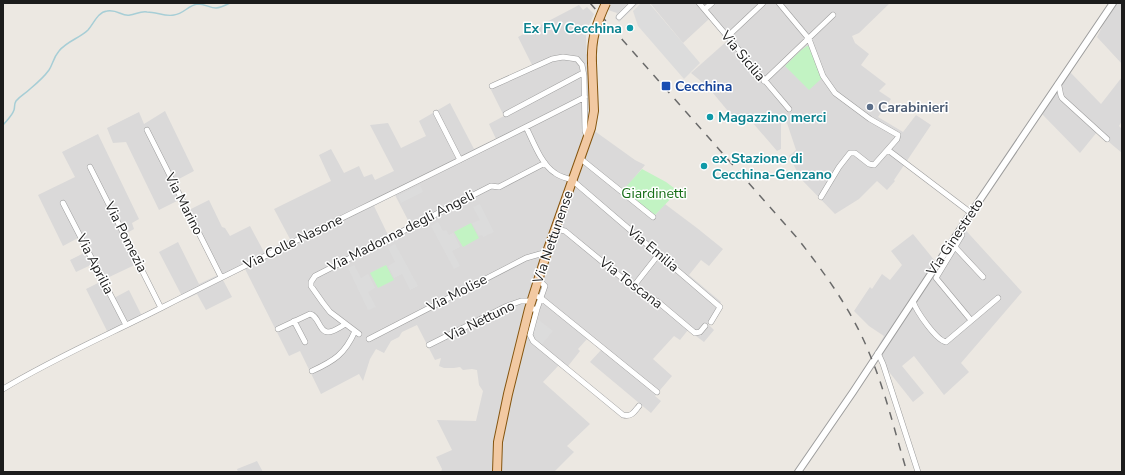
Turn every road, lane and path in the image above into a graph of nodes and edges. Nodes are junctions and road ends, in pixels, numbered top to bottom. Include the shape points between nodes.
1 (606, 3) edge
2 (633, 3) edge
3 (699, 3) edge
4 (712, 3) edge
5 (763, 3) edge
6 (779, 3) edge
7 (1113, 3) edge
8 (705, 9) junction
9 (833, 15) dead end
10 (619, 17) dead end
11 (727, 37) junction
12 (809, 39) junction
13 (583, 73) junction
14 (764, 81) junction
15 (1058, 84) junction
16 (492, 86) dead end
17 (585, 97) junction
18 (789, 109) dead end
19 (436, 113) dead end
20 (506, 114) dead end
21 (526, 127) junction
22 (147, 130) dead end
23 (589, 136) junction
24 (1107, 139) dead end
25 (888, 150) junction
26 (581, 159) junction
27 (460, 160) junction
28 (545, 163) junction
29 (90, 167) dead end
30 (572, 180) junction
31 (821, 197) dead end
32 (63, 203) dead end
33 (971, 213) junction
34 (653, 217) dead end
35 (961, 228) junction
36 (556, 229) junction
37 (954, 247) junction
38 (548, 252) junction
39 (659, 254) junction
40 (221, 277) junction
41 (983, 278) dead end
42 (633, 287) junction
43 (536, 298) junction
44 (998, 298) dead end
45 (913, 301) junction
46 (161, 308) junction
47 (533, 309) junction
48 (970, 319) dead end
49 (294, 321) junction
50 (711, 322) dead end
51 (346, 324) junction
52 (126, 325) junction
53 (705, 326) dead end
54 (278, 329) dead end
55 (368, 338) dead end
56 (305, 342) dead end
57 (429, 345) dead end
58 (878, 354) junction
59 (312, 371) dead end
60 (3, 389) edge
61 (657, 392) dead end
62 (639, 406) dead end
63 (497, 472) edge
64 (798, 472) edge
65 (918, 472) edge

1 - 23 main road, Via Nettunense, bridge via 592,44 594,111
2 - 10 street
3 - 8 street, Via Sicilia
4 - 8 street
5 - 11 street
6 - 12 street
7 - 15 street, Via Ginestreto
8 - 11 street, Via Sicilia
9 - 12 street
11 - 14 street, Via Sicilia
12 - 14 street
12 - 25 street via 827,83 838,96 897,134 898,138
13 - 16 street via 577,59 560,57
13 - 17 street
13 - 20 street
14 - 18 street, Via Sicilia
15 - 24 street via 1062,98
15 - 33 street, Via Ginestreto
17 - 21 street, Via Colle Nasone
17 - 23 street via 585,131
19 - 27 street
21 - 27 street, Via Colle Nasone
21 - 28 street
22 - 40 street, Via Marino
23 - 26 main road, Via Nettunense
25 - 31 street via 873,165 855,153 850,153
25 - 33 street
26 - 30 main road, Via Nettunense
26 - 34 street
27 - 40 street, Via Colle Nasone
28 - 30 street via 556,174
28 - 51 street, Via Madonna degli Angeli via 499,187 491,186 316,275 311,282 312,288 328,309
29 - 46 street, Via Pomezia
30 - 36 main road, Via Nettunense
30 - 39 street, Via Emilia
32 - 52 street, Via Aprilia
33 - 35 street, Via Ginestreto
35 - 37 street via 962,234
35 - 45 street, Via Ginestreto
36 - 38 main road, Via Nettunense
36 - 42 street, Via Toscana via 565,231
37 - 41 street
37 - 48 street via 936,278
38 - 43 main road, Via Nettunense via 538,279
38 - 55 street, Via Molise via 523,259
39 - 42 street
39 - 50 street, Via Emilia via 720,306
40 - 46 street, Via Colle Nasone
42 - 53 street, Via Toscana via 645,297 658,302 695,333 700,332
43 - 47 main road, Via Nettunense
43 - 57 street, Via Nettuno via 507,306
43 - 61 street
44 - 45 street via 946,342 940,340 916,309
45 - 58 street, Via Ginestreto
46 - 52 street, Via Colle Nasone
47 - 62 street via 530,335 533,341 623,415 632,415
47 - 63 main road, Via Nettunense via 508,394 498,442
49 - 51 street via 312,314 327,332
49 - 54 street
49 - 56 street
51 - 59 street, Via Madonna degli Angeli via 357,332 346,348 337,358
52 - 60 street, Via Colle Nasone
58 - 64 street, Via Ginestreto
58 - 65 street

